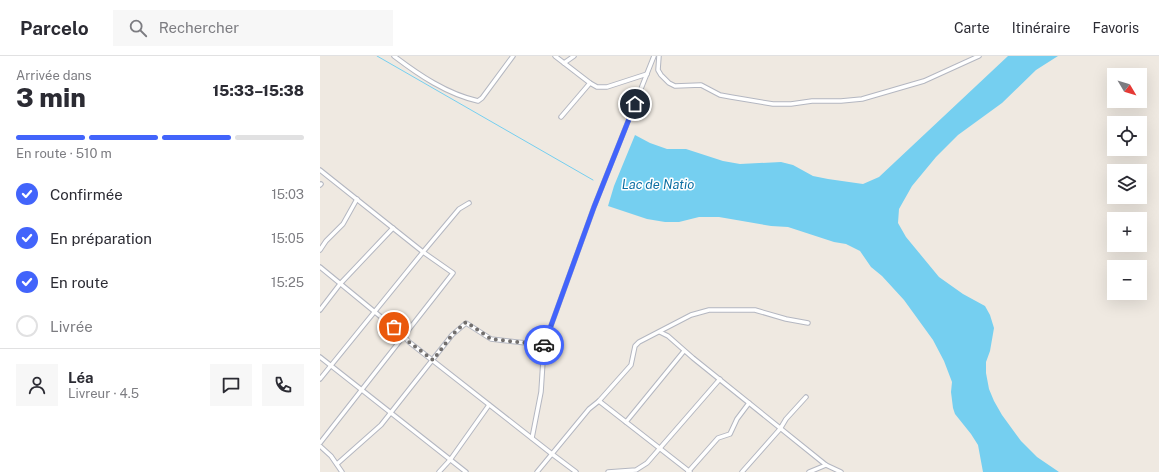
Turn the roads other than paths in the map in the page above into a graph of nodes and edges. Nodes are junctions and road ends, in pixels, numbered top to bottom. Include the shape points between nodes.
1 (394, 56) edge
2 (513, 56) edge
3 (555, 56) edge
4 (574, 56) edge
5 (654, 56) edge
6 (659, 56) edge
7 (979, 56) edge
8 (564, 63) junction
9 (647, 74) junction
10 (590, 83) junction
11 (561, 117) dead end
12 (320, 170) edge
13 (357, 200) junction
14 (469, 203) dead end
15 (394, 228) junction
16 (320, 250) edge
17 (423, 252) junction
18 (320, 267) edge
19 (340, 284) junction
20 (320, 310) edge
21 (375, 311) junction
22 (808, 323) dead end
23 (660, 332) junction
24 (403, 335) junction
25 (544, 345) junction
26 (684, 351) junction
27 (320, 357) edge
28 (433, 360) junction
29 (331, 366) junction
30 (320, 379) edge
31 (720, 379) junction
32 (362, 391) junction
33 (806, 397) dead end
34 (600, 401) junction
35 (749, 403) junction
36 (490, 404) junction
37 (390, 413) junction
38 (626, 422) junction
39 (780, 429) junction
40 (532, 438) junction
41 (320, 444) edge
42 (660, 449) junction
43 (552, 454) junction
44 (450, 460) junction
45 (337, 464) junction
46 (826, 465) junction
47 (342, 472) edge
48 (439, 472) edge
49 (466, 472) edge
50 (537, 472) edge
51 (576, 472) edge
52 (608, 472) edge
53 (689, 472) edge
54 (742, 472) edge
55 (809, 472) edge
56 (841, 472) edge

1 - 2 street via 444,89 478,101
3 - 8 street
4 - 8 street
5 - 9 street
6 - 7 street via 658,70 675,86 701,85 720,95 773,104 862,99 924,81
8 - 10 street
9 - 10 street via 607,87 597,87
9 - 25 street via 594,207
10 - 11 street
12 - 13 street
13 - 15 street
13 - 16 street via 343,224
14 - 17 street via 459,209
15 - 17 street
15 - 19 street
17 - 21 street
17 - 24 street via 453,272
18 - 19 street
19 - 20 street
19 - 21 street
21 - 24 street
21 - 29 street
22 - 23 street via 755,310 710,310 691,315
23 - 26 street
23 - 34 street via 639,342 631,365
24 - 28 street
24 - 32 street
25 - 28 street via 491,339 466,322 452,335
25 - 40 street via 541,392
26 - 31 street
26 - 38 street
27 - 29 street
28 - 36 street
28 - 37 street
29 - 30 street
29 - 32 street
31 - 35 street
31 - 42 street
32 - 37 street
32 - 41 street
33 - 39 street
34 - 38 street
34 - 43 street via 589,409
35 - 39 street
35 - 53 street via 730,434 718,438
36 - 40 street
36 - 44 street
37 - 44 street
37 - 45 street via 380,426
38 - 42 street
39 - 46 street
39 - 54 street
40 - 43 street
41 - 45 street
42 - 52 street via 636,470
42 - 53 street
43 - 50 street
43 - 51 street
44 - 48 street
44 - 49 street
45 - 47 street
46 - 55 street
46 - 56 street

